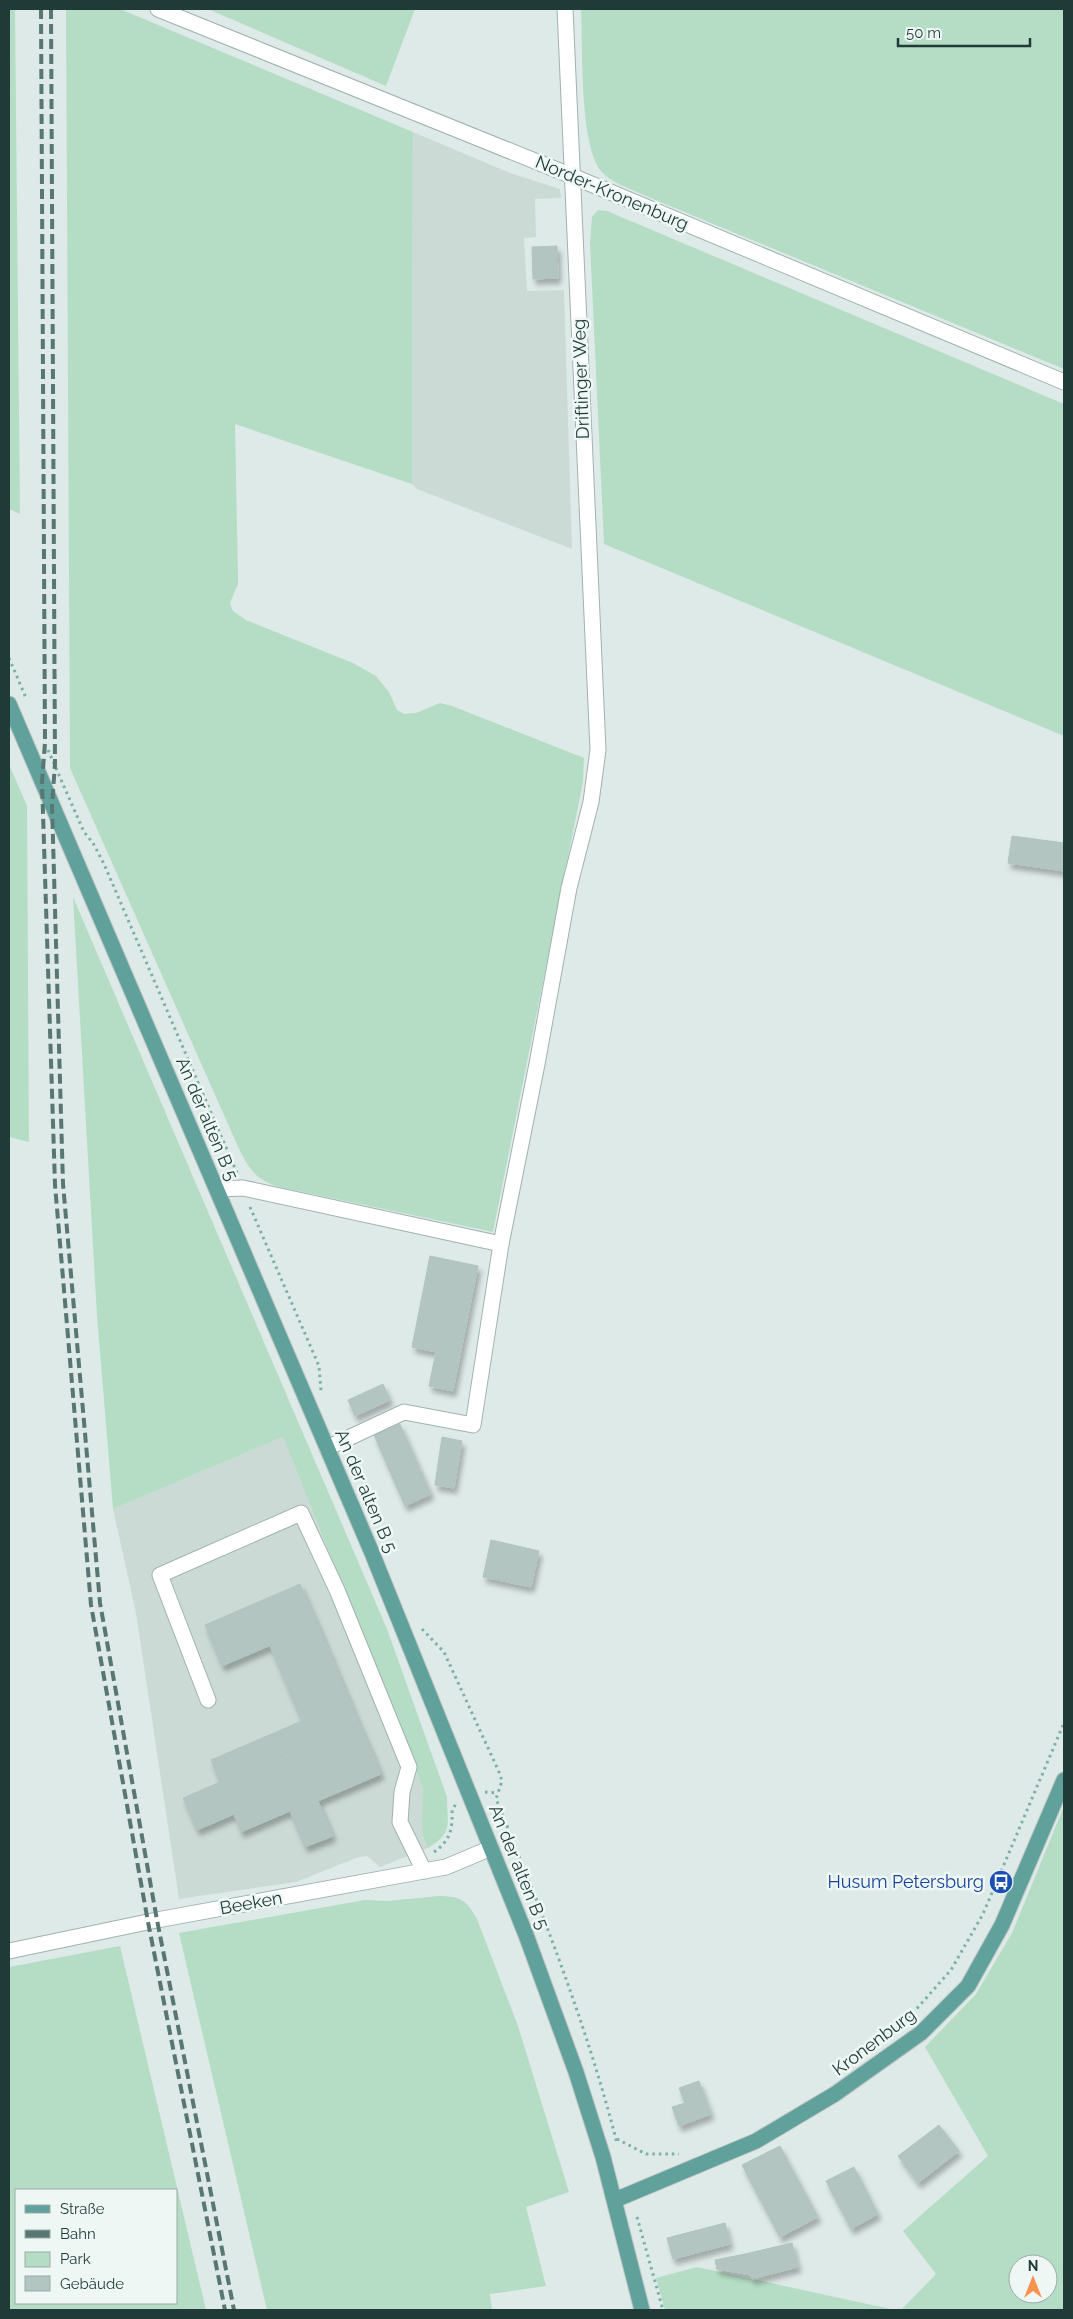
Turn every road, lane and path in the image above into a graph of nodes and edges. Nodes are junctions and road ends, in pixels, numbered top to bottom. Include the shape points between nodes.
1 (158, 9) edge
2 (565, 9) edge
3 (572, 176) junction
4 (1064, 382) edge
5 (9, 704) edge
6 (217, 1189) junction
7 (501, 1244) junction
8 (327, 1448) junction
9 (208, 1700) dead end
10 (1064, 1723) edge
11 (1064, 1780) edge
12 (496, 1792) dead end
13 (471, 1798) junction
14 (491, 1848) junction
15 (424, 1871) junction
16 (9, 1951) edge
17 (903, 2024) dead end
18 (616, 2138) dead end
19 (680, 2154) dead end
20 (615, 2200) junction
21 (642, 2310) edge

1 - 3 street, Norder-Kronenburg
2 - 3 street, Driftinger Weg
3 - 4 street, Norder-Kronenburg
3 - 7 street, Driftinger Weg via 598,750 591,802 569,888
5 - 6 main road, An der alten B 5
6 - 7 street via 243,1188
6 - 8 main road, An der alten B 5
7 - 8 street, Driftinger Weg via 473,1425 404,1412
8 - 13 main road, An der alten B 5
9 - 15 street via 160,1575 301,1513 337,1590 409,1767 402,1792 400,1822
10 - 17 path via 983,1914 951,1970
11 - 20 main road, Kronenburg via 1002,1925 968,1986 921,2033 835,2094 756,2141
12 - 13 path via 484,1792
13 - 14 main road, An der alten B 5
13 - 15 path via 455,1805 449,1836 431,1854
14 - 15 street, Beeken
14 - 20 main road, An der alten B 5 via 576,2072
15 - 16 street, Beeken
18 - 19 path via 646,2154
20 - 21 main road, An der alten B 5

